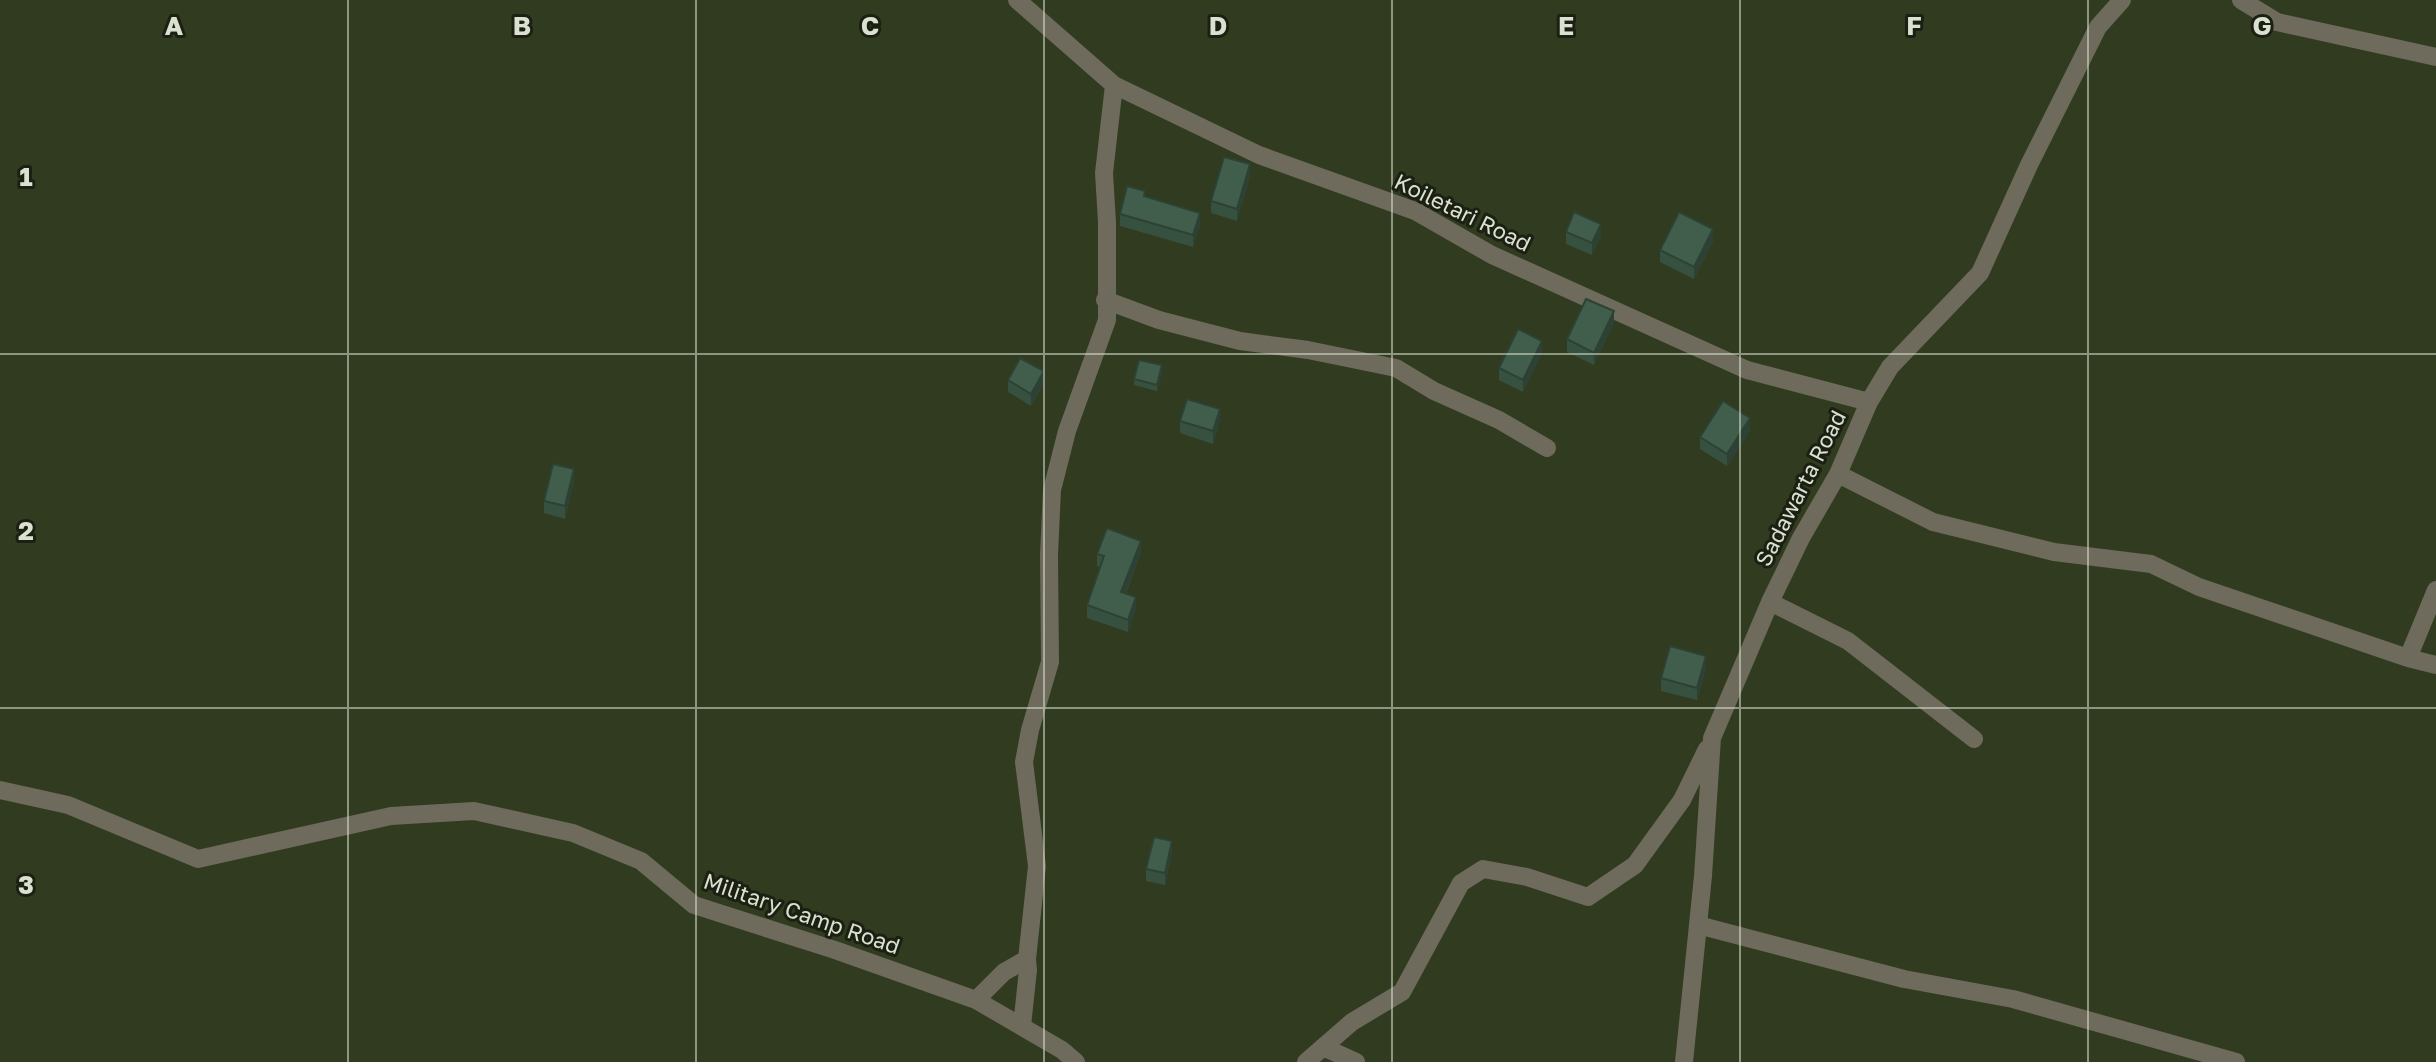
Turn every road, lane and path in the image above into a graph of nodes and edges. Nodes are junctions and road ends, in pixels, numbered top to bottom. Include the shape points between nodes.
1 (1017, 0) edge
2 (2122, 0) edge
3 (2241, 0) edge
4 (2436, 57) edge
5 (1114, 85) junction
6 (1105, 300) junction
7 (1869, 402) junction
8 (1547, 448) dead end
9 (1838, 474) junction
10 (2436, 590) edge
11 (1770, 602) junction
12 (2408, 658) junction
13 (2436, 665) edge
14 (1712, 738) junction
15 (1974, 739) dead end
16 (0, 790) edge
17 (1698, 925) junction
18 (1027, 959) junction
19 (976, 1000) junction
20 (1022, 1026) junction
21 (1323, 1047) junction
22 (2232, 1061) edge
23 (1076, 1062) edge
24 (1306, 1062) edge
25 (1356, 1062) edge
26 (1684, 1062) edge

1 - 5 street, Koiletari Road
2 - 7 street, Sadawarta Road via 2098,27 1980,273 1890,367
3 - 4 street via 2277,22
5 - 6 street via 1104,173
5 - 7 street, Koiletari Road via 1259,155 1415,211 1492,255 1747,370
6 - 8 street via 1240,341 1396,368
6 - 18 street via 1107,320 1052,490 1050,662 1024,762 1037,866
7 - 9 street, Sadawarta Road
9 - 11 street, Sadawarta Road
9 - 12 street via 1933,522 2054,552 2151,564 2199,587
10 - 12 street
11 - 14 street, Sadawarta Road
11 - 15 street via 1848,641
12 - 13 street
14 - 17 street, Sadawarta Road
14 - 21 street via 1682,800 1635,865 1588,897 1483,869 1461,883 1402,992
16 - 19 street, Military Camp Road via 68,805 198,859 391,816 488,814 573,833 641,861 694,905
17 - 22 street via 1904,979 2013,999
17 - 26 street, Sadawarta Road
18 - 19 street via 1004,972
18 - 20 street
19 - 20 street, Military Camp Road
20 - 23 street, Military Camp Road
21 - 24 street
21 - 25 street

